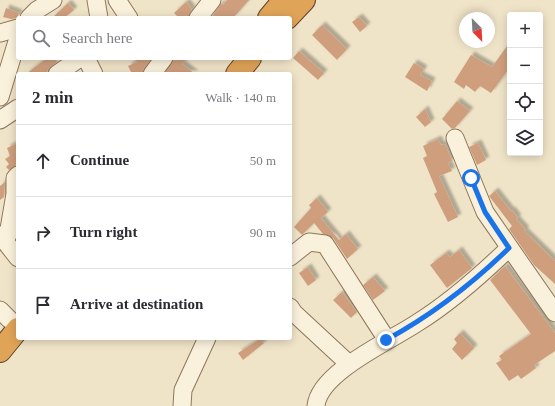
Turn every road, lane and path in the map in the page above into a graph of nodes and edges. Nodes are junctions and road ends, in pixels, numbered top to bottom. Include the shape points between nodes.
1 (53, 0) edge
2 (96, 0) edge
3 (117, 0) edge
4 (212, 0) edge
5 (284, 0) edge
6 (304, 0) edge
7 (31, 16) edge
8 (99, 16) edge
9 (128, 16) edge
10 (200, 16) edge
11 (271, 16) edge
12 (289, 16) edge
13 (16, 29) edge
14 (0, 33) edge
15 (16, 45) edge
16 (77, 60) edge
17 (87, 60) edge
18 (162, 60) edge
19 (234, 60) edge
20 (248, 60) edge
21 (60, 72) edge
22 (93, 72) edge
23 (154, 72) edge
24 (224, 72) edge
25 (239, 72) edge
26 (0, 97) edge
27 (16, 109) edge
28 (0, 120) edge
29 (455, 138) dead end
30 (16, 178) edge
31 (8, 233) edge
32 (509, 248) junction
33 (16, 253) edge
34 (292, 255) edge
35 (292, 310) edge
36 (555, 313) edge
37 (9, 320) edge
38 (206, 340) edge
39 (386, 340) junction
40 (0, 351) edge
41 (349, 364) junction
42 (182, 406) edge
43 (316, 406) edge

1 - 7 street
2 - 8 street
3 - 9 street
4 - 10 street
5 - 11 highway
6 - 12 highway
13 - 14 street
15 - 26 street
16 - 21 street
17 - 22 street
18 - 23 street
19 - 24 highway
20 - 25 highway
27 - 28 street
29 - 32 street via 485,212
30 - 31 street
31 - 33 street
32 - 36 street
32 - 39 street via 466,287 417,323
34 - 39 street via 309,242 325,244
35 - 41 street
37 - 40 highway
38 - 42 street via 183,390
39 - 41 street
41 - 43 street via 327,385

